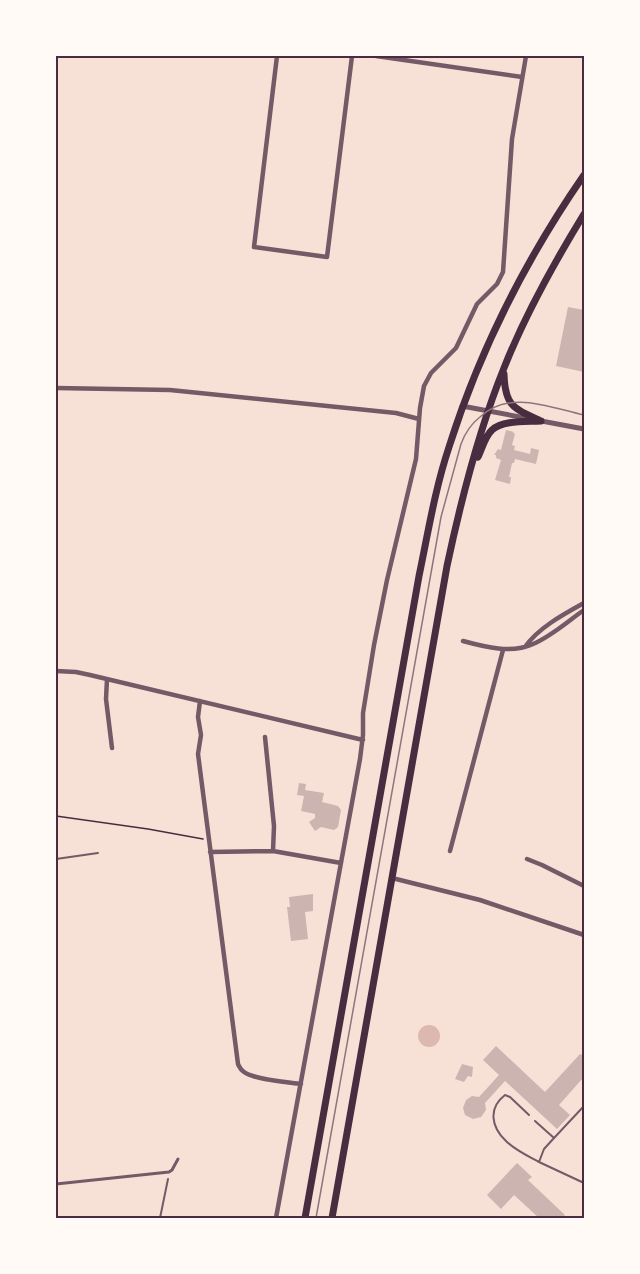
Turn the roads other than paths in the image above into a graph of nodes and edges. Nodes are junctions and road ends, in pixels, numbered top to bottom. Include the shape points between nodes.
1 (278, 56) edge
2 (352, 56) edge
3 (376, 56) edge
4 (426, 56) edge
5 (526, 56) edge
6 (424, 63) junction
7 (522, 77) junction
8 (585, 175) edge
9 (585, 214) edge
10 (504, 369) junction
11 (56, 388) edge
12 (462, 406) junction
13 (488, 411) junction
14 (419, 419) junction
15 (541, 421) junction
16 (585, 429) edge
17 (467, 484) junction
18 (585, 603) edge
19 (585, 609) edge
20 (463, 641) dead end
21 (525, 647) junction
22 (503, 650) junction
23 (56, 671) edge
24 (107, 679) junction
25 (200, 701) junction
26 (265, 737) dead end
27 (363, 740) junction
28 (112, 748) dead end
29 (273, 851) junction
30 (450, 851) dead end
31 (210, 852) junction
32 (98, 853) dead end
33 (56, 859) edge
34 (526, 859) dead end
35 (341, 863) junction
36 (392, 878) junction
37 (585, 886) edge
38 (585, 935) edge
39 (301, 1084) junction
40 (585, 1106) edge
41 (529, 1115) dead end
42 (535, 1121) dead end
43 (554, 1138) junction
44 (177, 1159) dead end
45 (539, 1162) junction
46 (168, 1179) dead end
47 (585, 1183) edge
48 (56, 1184) edge
49 (160, 1218) edge
50 (276, 1218) edge
51 (305, 1218) edge
52 (332, 1218) edge

1 - 2 street via 254,247 327,257
3 - 6 street
4 - 6 street
5 - 7 street
6 - 7 street
7 - 14 street via 509,173 503,272 477,304 456,348 426,380
8 - 12 main road via 517,283
9 - 10 main road via 541,290
10 - 13 main road
10 - 15 main road via 509,403
11 - 14 street via 170,390 396,413
12 - 13 street
12 - 51 main road via 439,482 419,576
13 - 15 street
13 - 17 main road
14 - 27 street via 416,459 387,579 368,682
15 - 16 street
15 - 17 main road via 510,423 492,430
17 - 36 main road via 447,566
18 - 21 street via 559,617
19 - 21 street
20 - 22 street
21 - 22 street
22 - 30 street
23 - 24 street
24 - 25 street
24 - 28 street
25 - 27 street
25 - 31 street via 198,753
26 - 29 street
27 - 35 street
29 - 31 street
29 - 35 street
31 - 39 street via 240,1067 248,1074
32 - 33 lane
34 - 37 street
35 - 39 street
36 - 38 street via 480,900
36 - 52 main road
39 - 50 street
40 - 43 lane
41 - 45 lane via 505,1095 493,1111 504,1140
42 - 43 lane
43 - 45 lane
44 - 48 street via 169,1172
45 - 47 lane
46 - 49 lane

